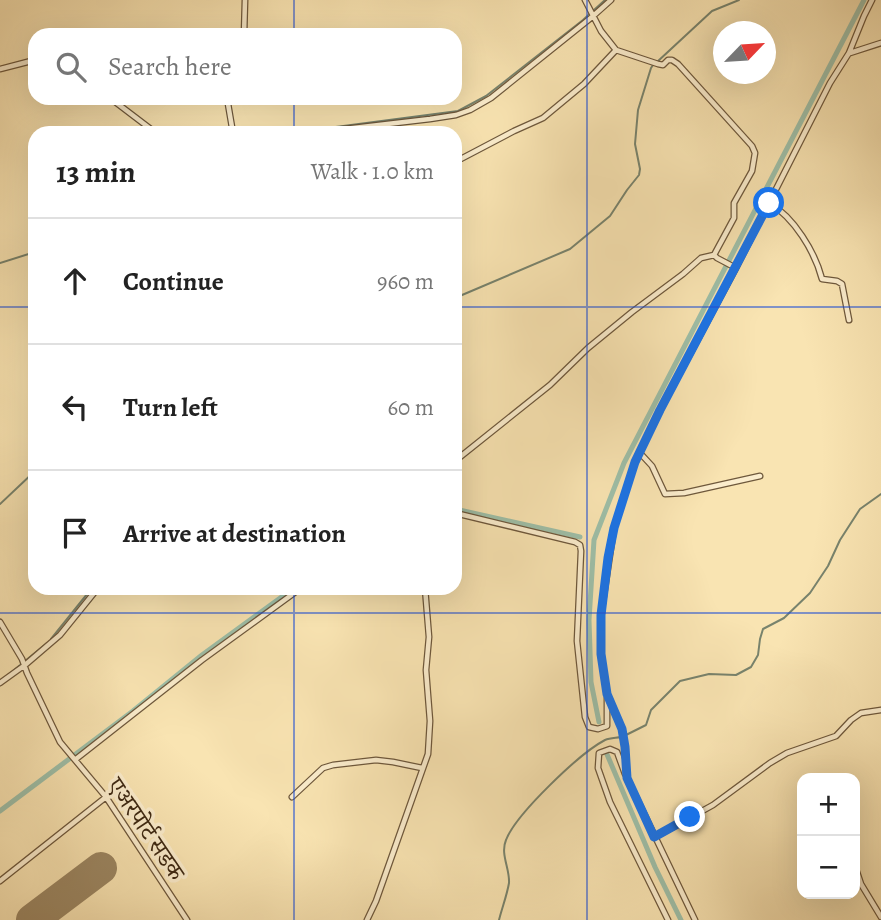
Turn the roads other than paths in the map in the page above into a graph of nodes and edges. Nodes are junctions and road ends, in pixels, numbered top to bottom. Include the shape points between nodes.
1 (245, 0) edge
2 (585, 0) edge
3 (611, 0) edge
4 (872, 0) edge
5 (591, 14) junction
6 (244, 28) edge
7 (881, 43) edge
8 (616, 50) junction
9 (849, 53) junction
10 (28, 62) edge
11 (0, 69) edge
12 (119, 105) edge
13 (228, 105) edge
14 (147, 126) edge
15 (232, 126) edge
16 (370, 126) edge
17 (462, 158) edge
18 (769, 203) junction
19 (716, 257) junction
20 (736, 268) junction
21 (849, 320) dead end
22 (640, 453) junction
23 (462, 455) edge
24 (760, 476) dead end
25 (462, 515) edge
26 (93, 595) edge
27 (291, 595) edge
28 (426, 595) edge
29 (0, 622) edge
30 (24, 662) junction
31 (0, 683) edge
32 (607, 694) junction
33 (881, 710) edge
34 (74, 757) junction
35 (422, 768) junction
36 (627, 778) junction
37 (106, 797) junction
38 (292, 797) dead end
39 (654, 837) junction
40 (0, 881) edge
41 (860, 881) edge
42 (881, 917) edge
43 (187, 920) edge
44 (367, 920) edge
45 (668, 920) edge
46 (695, 920) edge

1 - 6 street
2 - 5 street
3 - 5 street
4 - 9 street
5 - 8 street
5 - 16 street via 491,98 470,110
7 - 9 street
8 - 17 street via 543,118
8 - 19 street via 663,65 668,60 678,64 752,146 752,171 734,203 734,218
9 - 18 street
10 - 11 street
12 - 14 street
13 - 15 street
18 - 20 street
18 - 21 street via 794,225 817,261 822,279 842,284
19 - 20 street
19 - 23 street via 701,258
20 - 22 street
22 - 24 street via 665,494
22 - 32 street via 608,558 601,615
25 - 32 street via 580,545 577,641 589,727 607,726
26 - 30 street via 60,635
27 - 34 street
28 - 35 street via 430,721 428,754
29 - 30 street, एअरपोर्ट सडक
30 - 31 street
30 - 34 street, एअरपोर्ट सडक via 60,742
32 - 36 street via 622,729
33 - 39 street via 862,713 836,736 787,753 713,805
34 - 37 street, एअरपोर्ट सडक
35 - 38 street via 372,760 333,765 323,768
35 - 44 street
36 - 39 street
36 - 45 street via 617,752 598,753 598,768 610,802
37 - 40 street
37 - 43 street, एअरपोर्ट सडक
39 - 46 street
41 - 42 street

